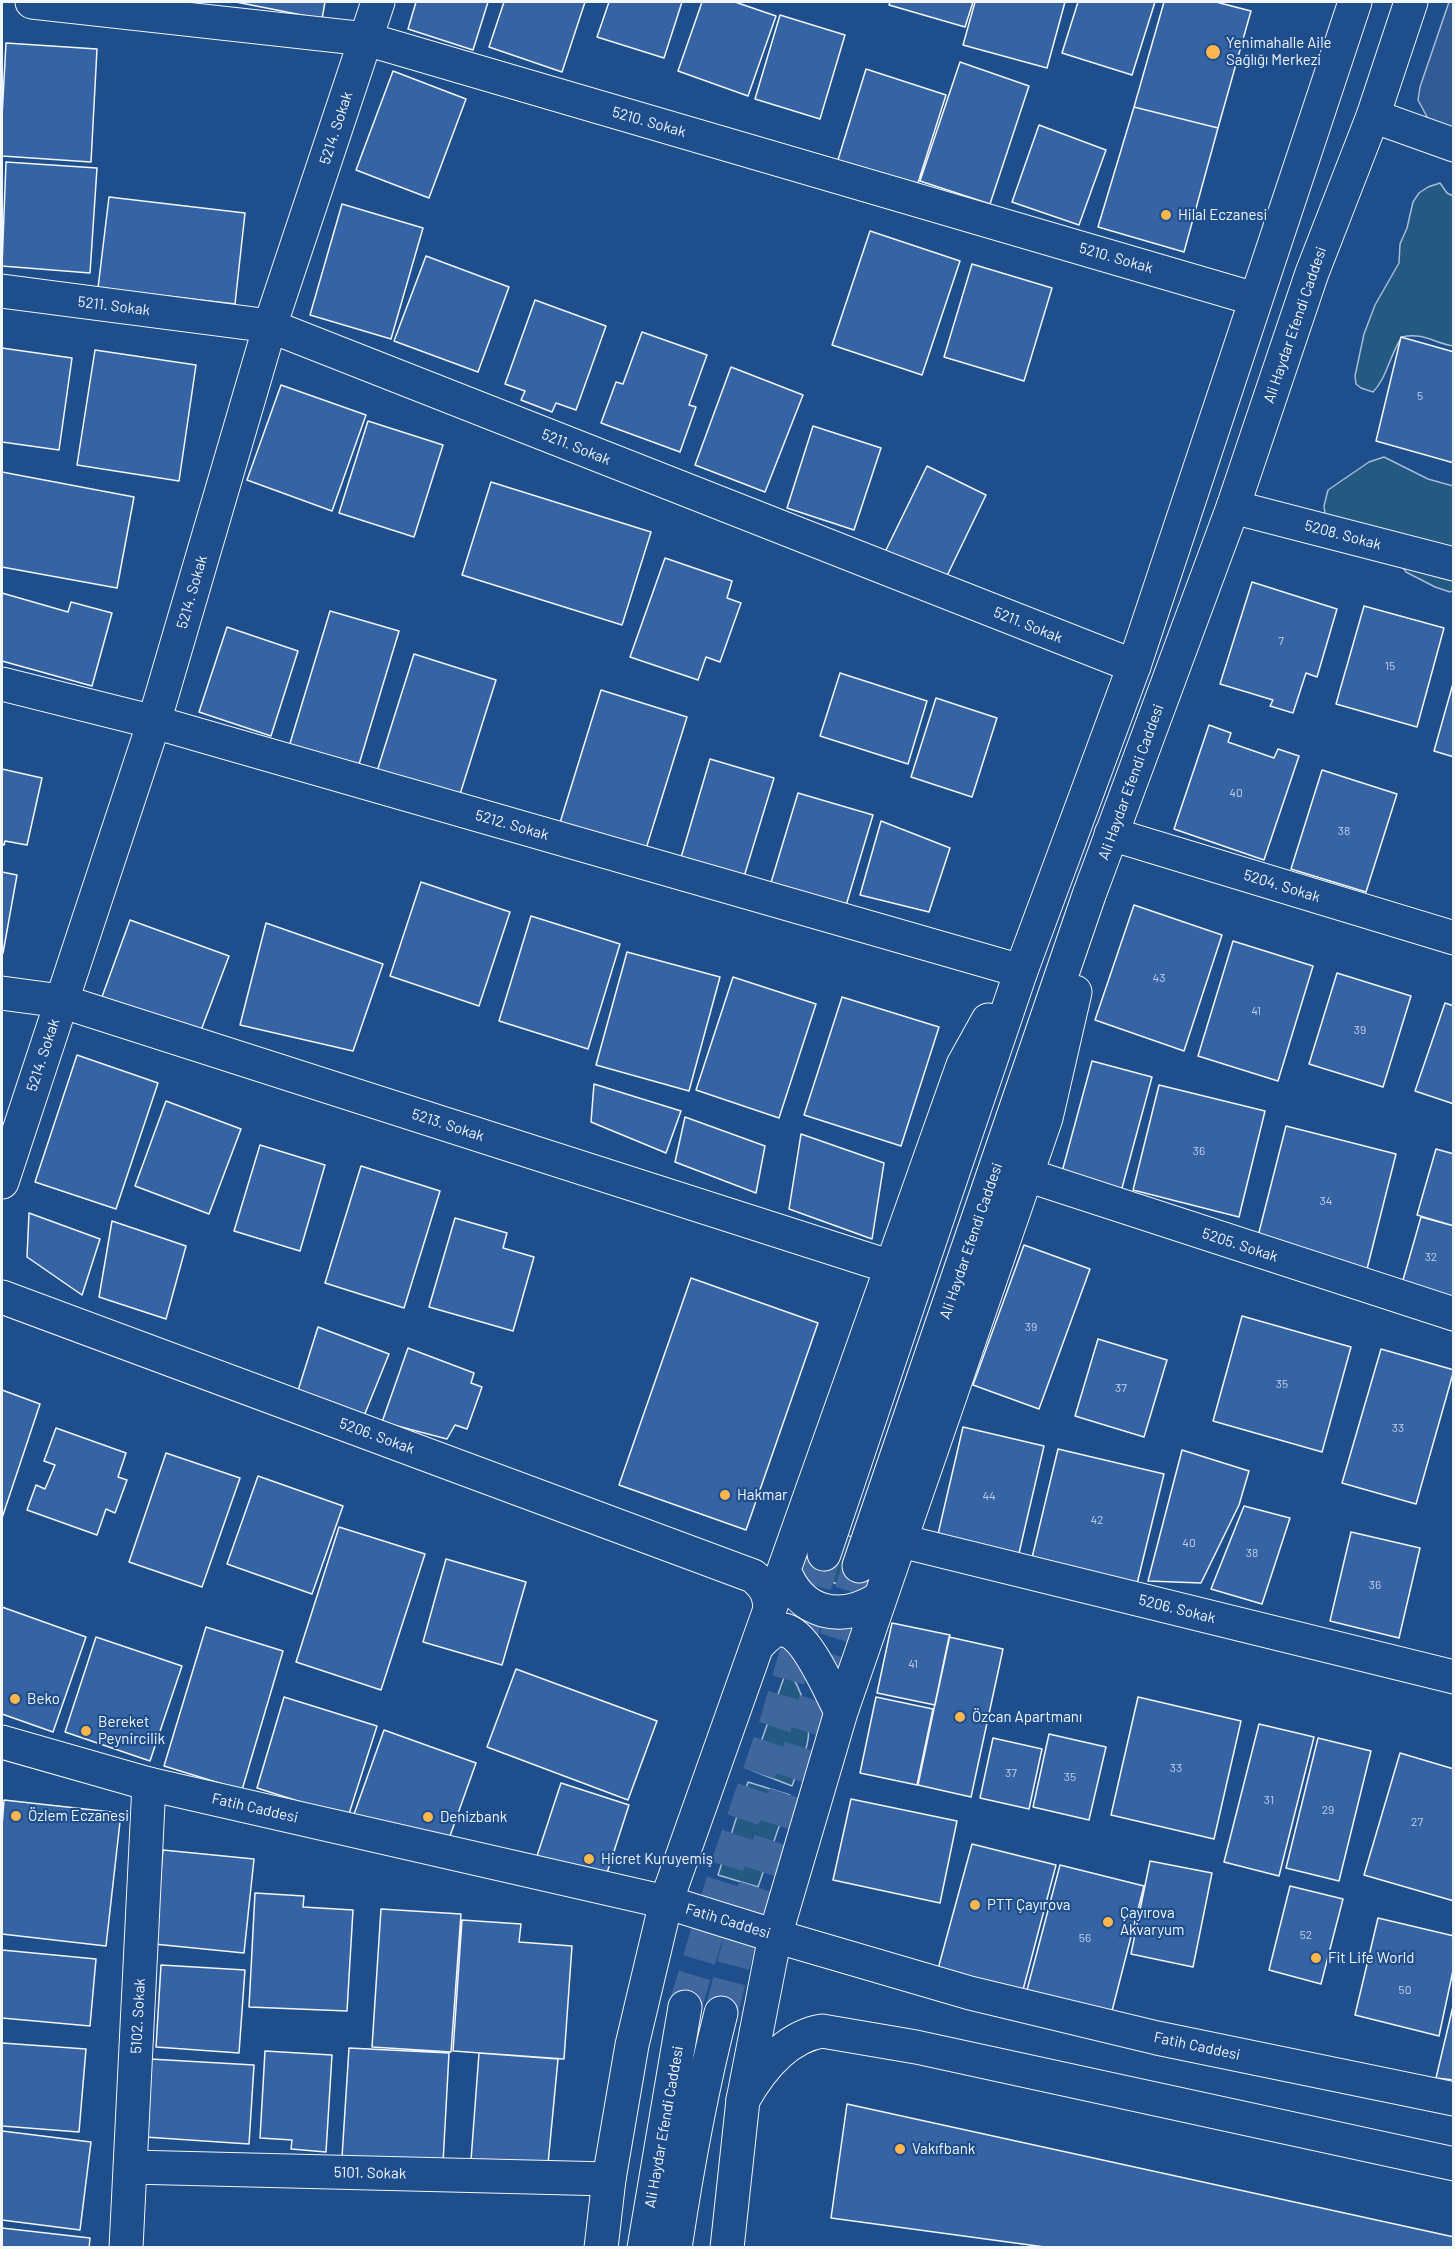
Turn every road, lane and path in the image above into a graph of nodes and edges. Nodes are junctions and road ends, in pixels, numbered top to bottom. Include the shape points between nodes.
1 (32, 2) edge
2 (378, 2) edge
3 (1355, 2) edge
4 (1411, 2) edge
5 (366, 39) junction
6 (1373, 116) junction
7 (1454, 145) edge
8 (2, 291) edge
9 (1255, 298) junction
10 (270, 326) junction
11 (1233, 507) junction
12 (1454, 564) edge
13 (1134, 666) junction
14 (2, 684) edge
15 (154, 722) junction
16 (1111, 834) junction
17 (1089, 895) junction
18 (1454, 938) edge
19 (1021, 971) junction
20 (2, 993) edge
21 (61, 1001) junction
22 (1027, 1175) junction
23 (2, 1182) edge
24 (891, 1267) junction
25 (2, 1297) edge
26 (1454, 1314) edge
27 (902, 1540) junction
28 (824, 1554) tunnel mouth
29 (859, 1566) tunnel mouth
30 (768, 1573) junction
31 (880, 1598) junction
32 (770, 1628) junction
33 (1454, 1677) edge
34 (841, 1712) junction
35 (2, 1742) edge
36 (150, 1784) junction
37 (666, 1902) junction
38 (776, 1936) junction
39 (685, 2007) tunnel mouth
40 (721, 2013) tunnel mouth
41 (1454, 2099) edge
42 (743, 2100) junction
43 (1454, 2164) edge
44 (131, 2167) junction
45 (609, 2179) junction
46 (126, 2247) edge
47 (601, 2247) edge
48 (644, 2247) edge
49 (675, 2247) edge
50 (727, 2247) edge

1 - 5 street, 5210. Sokak
2 - 5 street, 5214. Sokak
3 - 9 street
4 - 6 street, Ali Haydar Efendi Caddesi
5 - 9 street, 5210. Sokak
5 - 10 street, 5214. Sokak
6 - 7 street
6 - 11 street, Ali Haydar Efendi Caddesi via 1312,273
8 - 10 street, 5211. Sokak
9 - 13 street
10 - 13 street, 5211. Sokak
10 - 15 street, 5214. Sokak
11 - 12 street, 5208. Sokak
11 - 16 street, Ali Haydar Efendi Caddesi
13 - 19 street
14 - 15 street, 5212. Sokak
15 - 19 street, 5212. Sokak
15 - 21 street, 5214. Sokak
16 - 17 street, Ali Haydar Efendi Caddesi
16 - 18 street, 5204. Sokak
17 - 22 street via 1082,957 1063,1047
17 - 29 street, Ali Haydar Efendi Caddesi
19 - 24 street via 985,1023 963,1065
19 - 28 street
20 - 21 street, 5213. Sokak
21 - 23 street, 5214. Sokak
21 - 24 street, 5213. Sokak
22 - 26 street, 5205. Sokak
22 - 27 street
24 - 30 street
25 - 30 street, 5206. Sokak
27 - 31 street
27 - 33 street, 5206. Sokak
30 - 31 street via 822,1611 858,1610
30 - 32 street
31 - 34 street
32 - 34 street via 792,1633 802,1643
32 - 37 street
34 - 38 street
35 - 36 street, Fatih Caddesi
36 - 37 street, Fatih Caddesi
36 - 44 street, 5102. Sokak
37 - 38 street, Fatih Caddesi
37 - 45 street via 632,2045
38 - 41 street, Fatih Caddesi via 970,1993 1157,2038
38 - 42 street
39 - 48 street, Ali Haydar Efendi Caddesi
40 - 49 street, Ali Haydar Efendi Caddesi via 693,2136
42 - 43 street via 758,2075 784,2049 822,2031 927,2049
42 - 50 street
44 - 45 street, 5101. Sokak
44 - 46 street, 5102. Sokak
45 - 47 street

